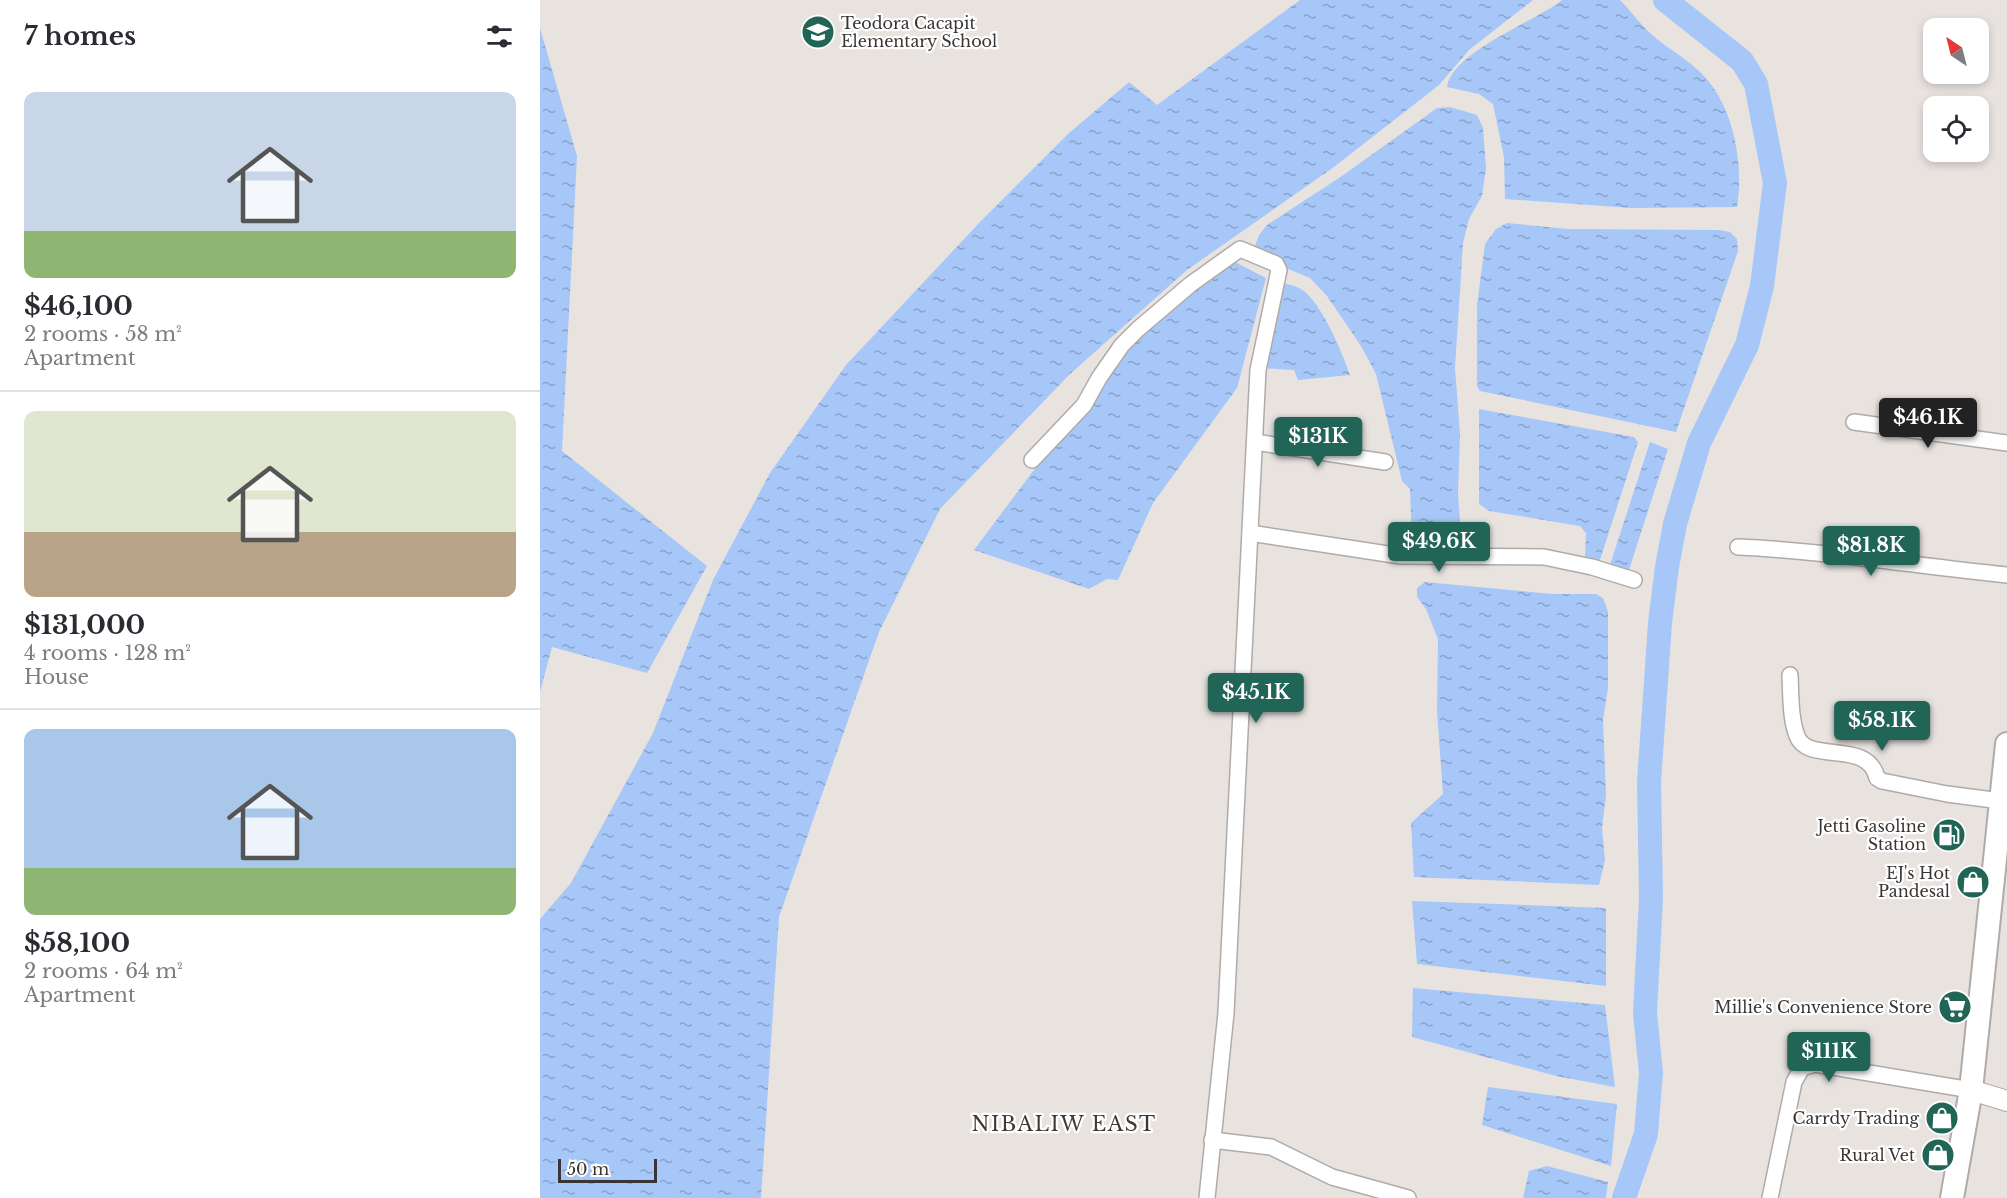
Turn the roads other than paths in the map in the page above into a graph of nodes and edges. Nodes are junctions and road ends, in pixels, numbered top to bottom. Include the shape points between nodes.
1 (1854, 422) dead end
2 (1255, 442) junction
3 (2007, 443) edge
4 (1032, 460) dead end
5 (1385, 462) dead end
6 (1250, 533) junction
7 (1738, 547) dead end
8 (2007, 575) edge
9 (1634, 580) dead end
10 (1790, 675) dead end
11 (2007, 744) edge
12 (2001, 801) junction
13 (1971, 1090) junction
14 (2007, 1101) edge
15 (1212, 1140) junction
16 (1207, 1198) edge
17 (1408, 1198) edge
18 (1770, 1198) edge
19 (1952, 1198) edge

1 - 3 street
2 - 4 street via 1258,370 1279,270 1274,262 1240,249 1138,328 1122,345 1084,405
2 - 5 street
2 - 6 street
6 - 9 street via 1401,556 1553,558
6 - 15 street via 1226,1013
7 - 8 street via 1809,550 1877,562
10 - 12 street via 1797,738 1807,746 1864,758 1882,780
11 - 12 highway
12 - 13 highway
13 - 14 main road
13 - 18 street via 1815,1064 1802,1068 1794,1082
13 - 19 highway
15 - 16 street
15 - 17 street via 1270,1147 1332,1177

